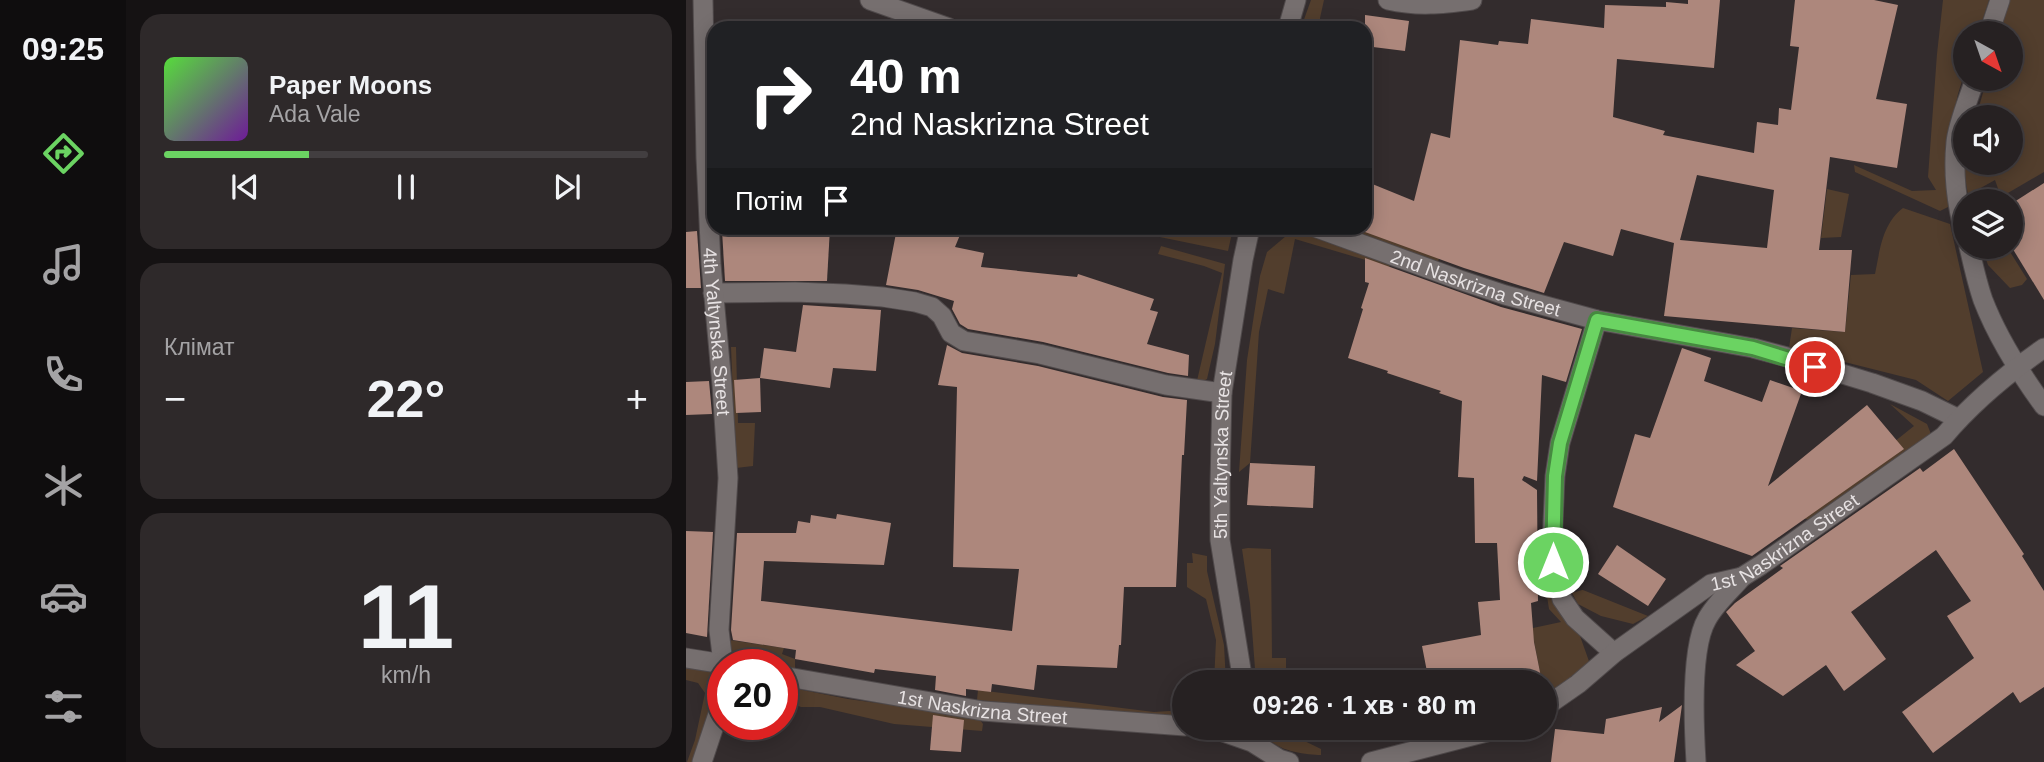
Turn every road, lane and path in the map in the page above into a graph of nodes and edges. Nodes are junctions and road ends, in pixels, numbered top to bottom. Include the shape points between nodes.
1 (703, 0) edge
2 (870, 0) edge
3 (1296, 0) edge
4 (1388, 0) edge
5 (1472, 0) edge
6 (2000, 0) edge
7 (929, 21) edge
8 (1290, 21) edge
9 (1993, 21) edge
10 (1971, 91) edge
11 (707, 176) edge
12 (1957, 189) edge
13 (710, 235) edge
14 (1248, 235) edge
15 (1336, 235) edge
16 (1972, 259) edge
17 (713, 293) junction
18 (1597, 320) junction
19 (2044, 348) edge
20 (2017, 367) junction
21 (1222, 393) junction
22 (2044, 406) edge
23 (1959, 419) junction
24 (1742, 577) junction
25 (720, 649) edge
26 (1614, 653) junction
27 (686, 658) edge
28 (707, 661) edge
29 (1241, 670) edge
30 (798, 679) edge
31 (1557, 699) edge
32 (1172, 725) edge
33 (709, 740) edge
34 (1252, 740) edge
35 (1257, 740) edge
36 (1456, 740) edge
37 (702, 762) edge
38 (1256, 762) edge
39 (1289, 762) edge
40 (1371, 762) edge
41 (1696, 762) edge

1 - 11 street, 4th Yaltynska Street
2 - 7 street
3 - 8 street
4 - 5 street via 1425,6
6 - 9 street
10 - 12 street via 1956,141
13 - 17 street, 4th Yaltynska Street
14 - 21 street, 5th Yaltynska Street
15 - 18 street, 2nd Naskrizna Street via 1505,295
16 - 20 street via 1983,300
17 - 21 street via 845,293 915,302 932,307 951,333 964,341
17 - 25 street, 4th Yaltynska Street via 727,478
18 - 23 street, 2nd Naskrizna Street via 1787,357 1922,401
18 - 26 street via 1560,443 1552,545 1562,599 1574,618
19 - 20 street, 1st Naskrizna Street
20 - 22 street
20 - 23 street, 1st Naskrizna Street
21 - 29 street, 5th Yaltynska Street via 1220,540
23 - 24 street, 1st Naskrizna Street via 1944,436
24 - 26 street, 1st Naskrizna Street via 1711,584
24 - 41 street via 1706,620 1701,635 1695,670
26 - 31 street, 1st Naskrizna Street
27 - 28 street
30 - 32 street, 1st Naskrizna Street via 983,711
33 - 37 street
34 - 38 street
35 - 39 street
36 - 40 street

